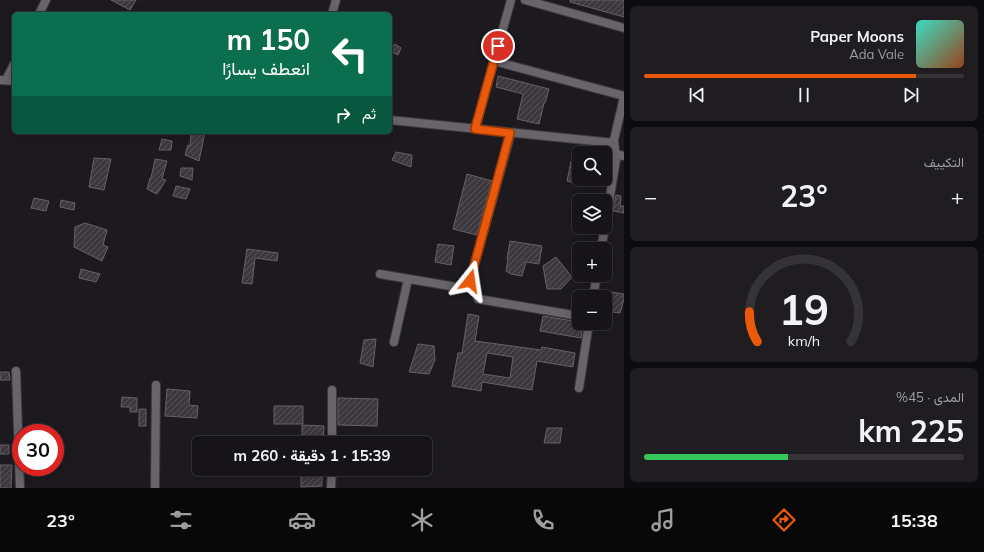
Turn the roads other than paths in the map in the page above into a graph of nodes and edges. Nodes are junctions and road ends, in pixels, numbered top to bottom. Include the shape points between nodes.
1 (46, 0) edge
2 (336, 0) edge
3 (511, 0) edge
4 (526, 0) edge
5 (40, 12) edge
6 (333, 12) edge
7 (624, 28) edge
8 (494, 61) junction
9 (12, 69) edge
10 (7, 80) edge
11 (624, 96) edge
12 (392, 120) edge
13 (475, 129) junction
14 (510, 133) junction
15 (614, 143) junction
16 (620, 155) edge
17 (610, 194) edge
18 (380, 274) dead end
19 (408, 279) junction
20 (478, 299) dead end
21 (572, 315) edge
22 (588, 330) edge
23 (394, 342) dead end
24 (16, 371) dead end
25 (156, 385) dead end
26 (579, 388) dead end
27 (332, 390) dead end
28 (332, 436) edge
29 (332, 476) edge
30 (20, 488) edge
31 (155, 488) edge
32 (331, 488) edge

1 - 5 street
2 - 6 street
3 - 8 street
4 - 7 street
8 - 11 street
8 - 13 street
9 - 10 street
11 - 15 street
12 - 13 street
13 - 14 street
14 - 15 street
14 - 19 street via 469,284 462,288
15 - 16 street
16 - 17 street via 615,164
18 - 19 street
19 - 23 street
20 - 21 street
22 - 26 street
24 - 30 street
25 - 31 street
27 - 28 street
29 - 32 street

